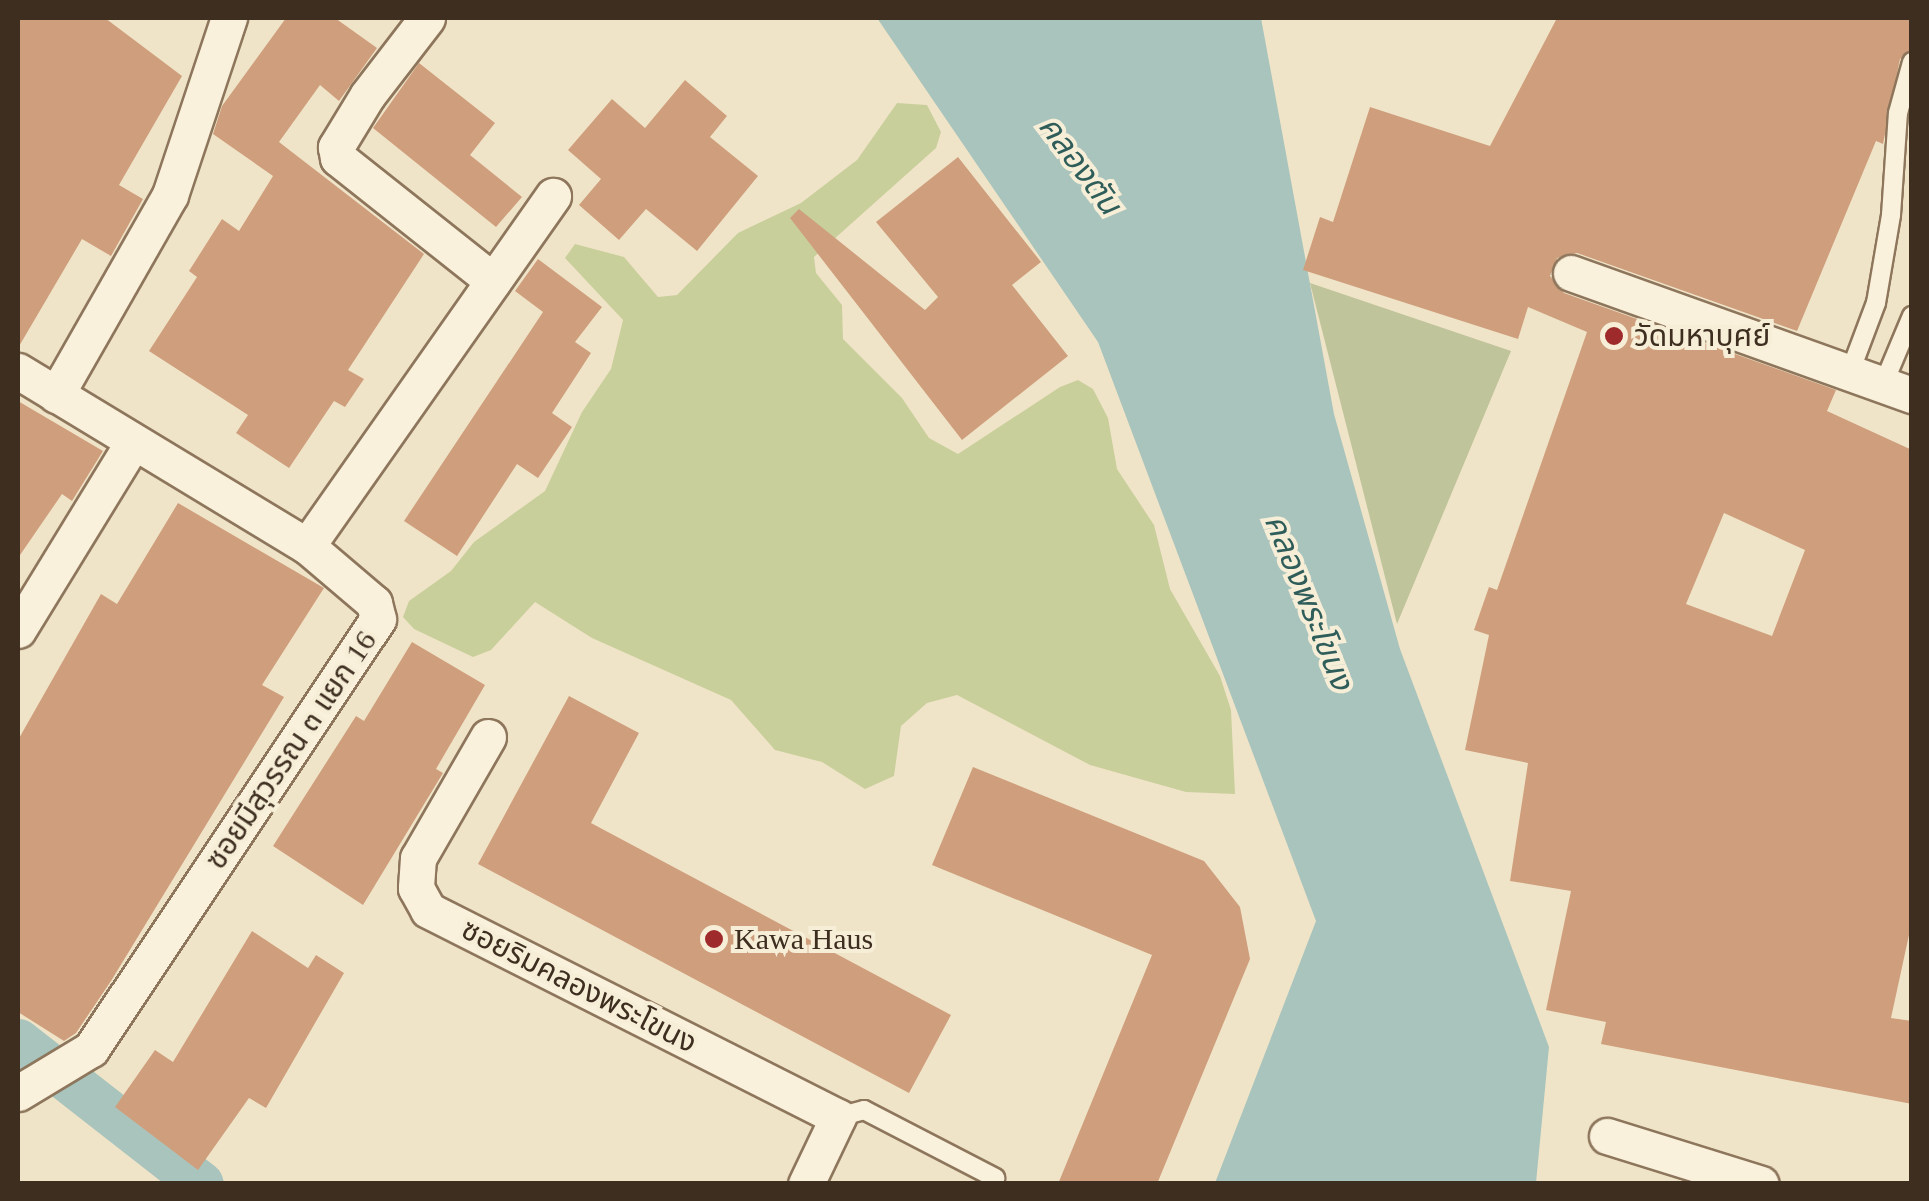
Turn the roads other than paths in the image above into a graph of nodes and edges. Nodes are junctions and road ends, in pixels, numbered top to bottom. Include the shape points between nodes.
1 (229, 18) edge
2 (427, 18) edge
3 (1912, 62) edge
4 (553, 196) dead end
5 (1572, 274) dead end
6 (493, 281) junction
7 (1912, 316) edge
8 (18, 372) edge
9 (1850, 372) junction
10 (1897, 390) edge
11 (56, 394) junction
12 (133, 442) junction
13 (307, 546) junction
14 (18, 630) edge
15 (488, 737) dead end
16 (25, 1090) edge
17 (838, 1118) junction
18 (1607, 1136) dead end
19 (995, 1178) dead end
20 (806, 1184) edge
21 (1760, 1184) edge

1 - 11 street via 170,195
2 - 6 street via 367,96 336,147 338,158
3 - 9 lane via 1898,113 1876,303
4 - 6 street
5 - 9 street
6 - 13 street
7 - 10 lane
8 - 11 street, ซอยมีสุวรรณ ๓ แยก 16
9 - 10 street
11 - 12 street, ซอยมีสุวรรณ ๓ แยก 16
12 - 13 street, ซอยมีสุวรรณ ๓ แยก 16
12 - 14 street
13 - 16 street, ซอยมีสุวรรณ ๓ แยก 16 via 374,603 375,627 90,1049
15 - 17 street, ซอยริมคลองพระโขนง via 418,858 416,888 428,910
17 - 19 lane via 864,1110
17 - 20 street
18 - 21 street

